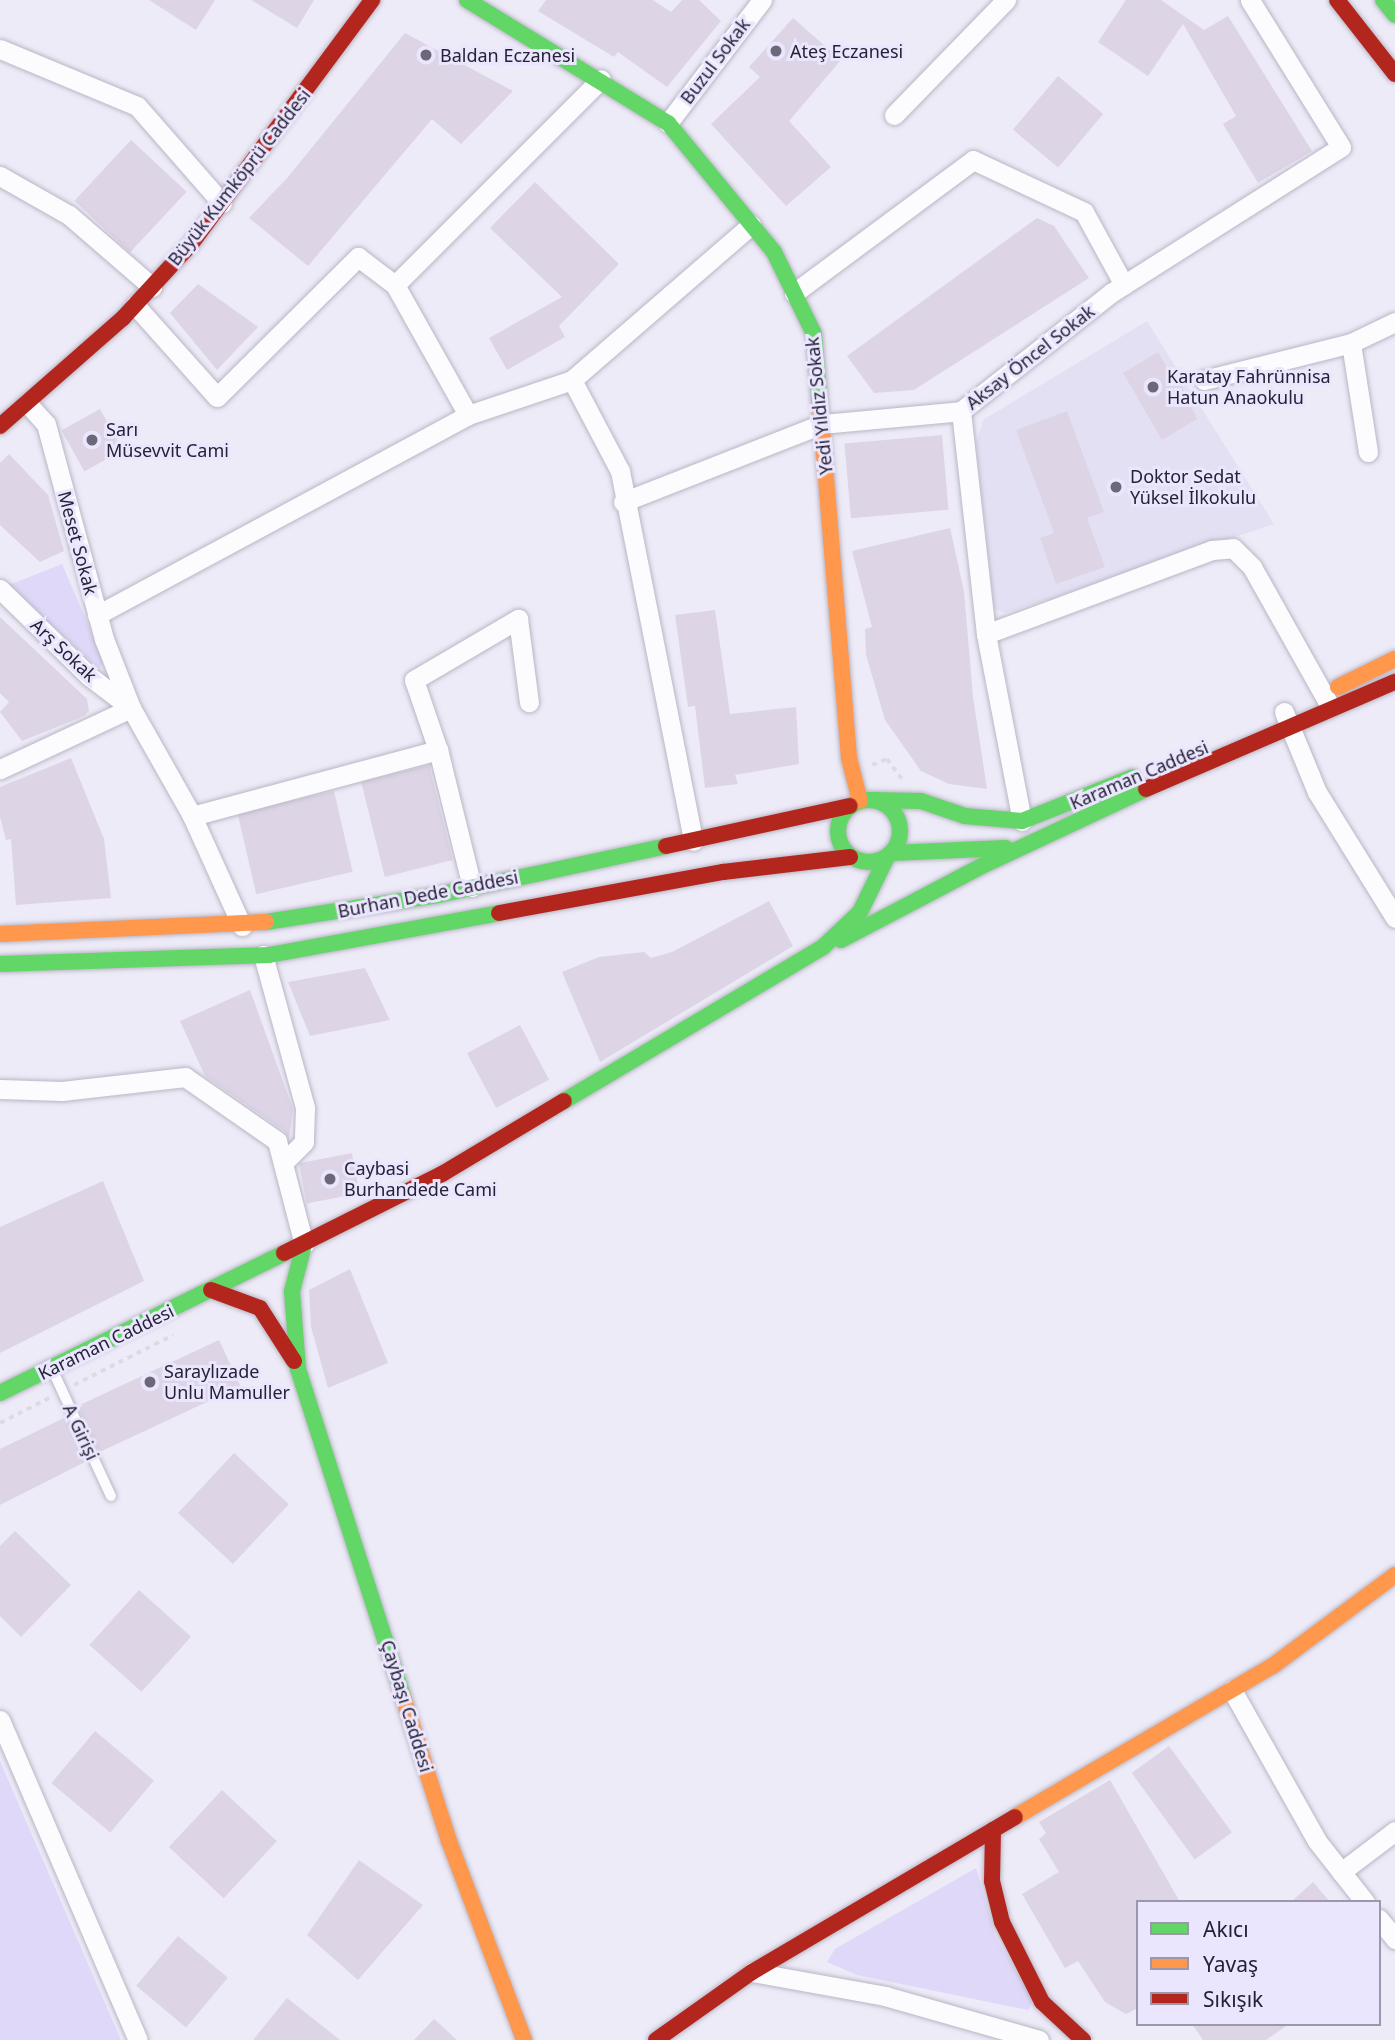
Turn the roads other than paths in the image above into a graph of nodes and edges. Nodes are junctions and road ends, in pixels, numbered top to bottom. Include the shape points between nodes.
1 (372, 0) edge
2 (467, 0) edge
3 (762, 0) edge
4 (1006, 0) edge
5 (1250, 0) edge
6 (1337, 0) edge
7 (1383, 0) edge
8 (1395, 15) edge
9 (0, 49) edge
10 (1395, 74) edge
11 (601, 79) junction
12 (894, 115) dead end
13 (668, 123) junction
14 (0, 176) edge
15 (222, 204) junction
16 (751, 225) junction
17 (395, 285) junction
18 (1124, 285) junction
19 (152, 287) junction
20 (794, 293) junction
21 (135, 305) junction
22 (1395, 322) edge
23 (1351, 344) junction
24 (572, 380) junction
25 (1204, 380) dead end
26 (27, 403) junction
27 (961, 411) junction
28 (468, 415) junction
29 (822, 424) junction
30 (0, 426) edge
31 (1368, 452) dead end
32 (623, 502) junction
33 (0, 589) edge
34 (97, 615) junction
35 (986, 634) junction
36 (1395, 659) edge
37 (1395, 682) edge
38 (1327, 700) junction
39 (529, 702) dead end
40 (131, 708) junction
41 (1286, 718) junction
42 (438, 750) junction
43 (0, 769) edge
44 (860, 802) junction
45 (192, 816) junction
46 (1022, 821) junction
47 (693, 841) junction
48 (1031, 844) junction
49 (889, 855) junction
50 (850, 857) junction
51 (472, 887) junction
52 (1395, 918) edge
53 (242, 926) junction
54 (0, 934) edge
55 (822, 947) junction
56 (263, 955) junction
57 (0, 964) edge
58 (0, 1089) edge
59 (284, 1163) junction
60 (304, 1245) junction
61 (211, 1290) junction
62 (51, 1368) junction
63 (299, 1368) junction
64 (0, 1393) edge
65 (111, 1496) dead end
66 (1395, 1575) edge
67 (1232, 1690) junction
68 (0, 1720) edge
69 (993, 1830) junction
70 (1395, 1831) edge
71 (1341, 1871) junction
72 (1363, 1900) edge
73 (1381, 1921) edge
74 (1395, 1938) edge
75 (752, 1972) junction
76 (138, 2040) edge
77 (524, 2040) edge
78 (656, 2040) edge
79 (1039, 2040) edge
80 (1083, 2040) edge

1 - 15 street, Büyük Kumköprü Caddesi
2 - 11 street, Yedi Yıldız Sokak
3 - 13 street, Buzul Sokak
4 - 12 street
5 - 18 street, Aksay Öncel Sokak via 1341,147
6 - 10 street
7 - 8 street
9 - 15 street via 137,106
11 - 13 street, Yedi Yıldız Sokak
11 - 17 street
13 - 16 street, Yedi Yıldız Sokak
14 - 19 street via 69,215
15 - 19 street, Büyük Kumköprü Caddesi
16 - 20 street, Yedi Yıldız Sokak via 774,251
16 - 24 street
17 - 21 street via 358,257 217,397
17 - 28 street
18 - 20 street via 1084,212 974,160
18 - 27 street, Aksay Öncel Sokak
19 - 21 street, Büyük Kumköprü Caddesi
20 - 29 street, Yedi Yıldız Sokak via 814,334
21 - 26 street, Büyük Kumköprü Caddesi
22 - 23 street
23 - 25 street
23 - 31 street
24 - 28 street
24 - 32 street via 620,471
26 - 30 street, Büyük Kumköprü Caddesi
26 - 34 street, Meset Sokak via 46,424
27 - 29 street
27 - 35 street, Aksay Öncel Sokak
28 - 34 street
29 - 32 street
29 - 44 street, Yedi Yıldız Sokak via 849,758
32 - 47 street
33 - 40 street, Arş Sokak via 89,676
34 - 40 street, Meset Sokak
35 - 38 street via 1212,550 1233,548 1252,567
35 - 46 street, Aksay Öncel Sokak
36 - 38 street, Karaman Caddesi
37 - 38 street, Karaman Caddesi
38 - 41 street, Karaman Caddesi
39 - 42 street via 518,619 414,680
40 - 43 street
40 - 45 street
41 - 46 street, Karaman Caddesi
41 - 48 street, Karaman Caddesi
41 - 52 street via 1317,792
42 - 45 street
42 - 51 street
44 - 46 street, Karaman Caddesi via 921,801 965,816
44 - 47 street, Burhan Dede Caddesi
44 - 49 street via 890,807 896,816 900,836
44 - 50 street via 837,833
45 - 53 street
47 - 51 street, Burhan Dede Caddesi
48 - 49 street, Karaman Caddesi via 954,854
48 - 55 street, Karaman Caddesi
49 - 50 street via 867,863
49 - 55 street via 860,912
50 - 56 street, Burhan Dede Caddesi via 723,872
51 - 53 street, Burhan Dede Caddesi
53 - 54 street, Burhan Dede Caddesi
55 - 60 street, Karaman Caddesi via 442,1174
56 - 57 street, Burhan Dede Caddesi via 132,963
56 - 59 street via 305,1108 304,1142
58 - 59 street via 62,1091 185,1077 277,1141
59 - 60 street
60 - 61 street, Karaman Caddesi
60 - 63 street via 292,1291
61 - 62 street, Karaman Caddesi
61 - 63 street via 260,1308
62 - 64 street, Karaman Caddesi
62 - 65 lane, A Girişi
63 - 77 street, Çaybaşı Caddesi via 449,1842
66 - 67 street via 1274,1665
67 - 69 street
67 - 71 street via 1317,1841
68 - 76 street
69 - 75 street
69 - 80 street via 992,1881 1002,1922 1042,2002
70 - 71 street
71 - 72 street
73 - 74 street
75 - 78 street
75 - 79 street via 885,1996

